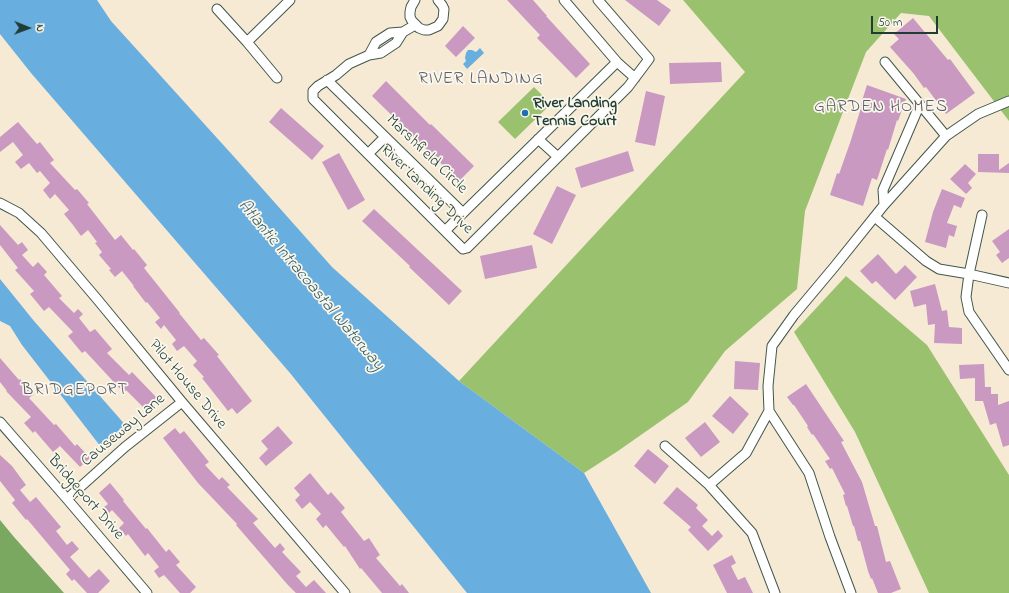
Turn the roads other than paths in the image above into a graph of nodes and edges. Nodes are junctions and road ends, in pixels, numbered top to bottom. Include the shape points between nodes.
1 (290, 0) edge
2 (415, 0) edge
3 (439, 0) edge
4 (564, 0) edge
5 (598, 0) edge
6 (217, 9) dead end
7 (415, 25) junction
8 (247, 42) junction
9 (617, 62) junction
10 (885, 62) dead end
11 (277, 78) dead end
12 (635, 78) junction
13 (327, 80) junction
14 (1009, 101) edge
15 (920, 104) junction
16 (946, 136) junction
17 (386, 137) junction
18 (538, 139) junction
19 (368, 154) junction
20 (558, 157) junction
21 (0, 203) edge
22 (884, 205) junction
23 (463, 212) junction
24 (982, 215) dead end
25 (875, 217) junction
26 (445, 231) junction
27 (969, 274) junction
28 (1009, 283) edge
29 (1009, 370) edge
30 (182, 402) junction
31 (769, 411) junction
32 (0, 422) edge
33 (665, 446) dead end
34 (709, 485) junction
35 (68, 499) junction
36 (147, 593) edge
37 (346, 593) edge
38 (775, 593) edge
39 (851, 593) edge

1 - 8 street
2 - 7 street via 410,12
3 - 7 street via 444,14 438,26 424,30
4 - 9 street
5 - 12 street, River Landing Drive via 649,59
6 - 8 street
7 - 13 street, River Landing Drive via 403,32 396,43 381,53 368,55 349,64
8 - 11 street
9 - 12 street
9 - 18 street, Marshfield Circle
10 - 15 street
12 - 20 street, River Landing Drive
13 - 17 street, Marshfield Circle
13 - 19 street, River Landing Drive via 313,91 313,99
14 - 16 street via 978,114
15 - 16 street
15 - 22 street via 883,190
16 - 22 street
17 - 19 street
17 - 23 street, Marshfield Circle
18 - 20 street
18 - 23 street, Marshfield Circle
19 - 26 street, River Landing Drive
20 - 26 street, River Landing Drive via 467,248 463,250
21 - 30 street, Pilot House Drive via 19,213 41,233
22 - 25 street
23 - 26 street
24 - 27 street
25 - 27 street via 939,269
25 - 31 street via 794,315 772,346 768,386
27 - 28 street
27 - 29 street via 966,297 969,312
30 - 35 street, Causeway Lane via 125,447
30 - 37 street, Pilot House Drive
31 - 34 street via 746,453
31 - 39 street via 809,473
32 - 35 street, Bridgeport Drive
33 - 34 street
34 - 38 street via 752,533
35 - 36 street, Bridgeport Drive

